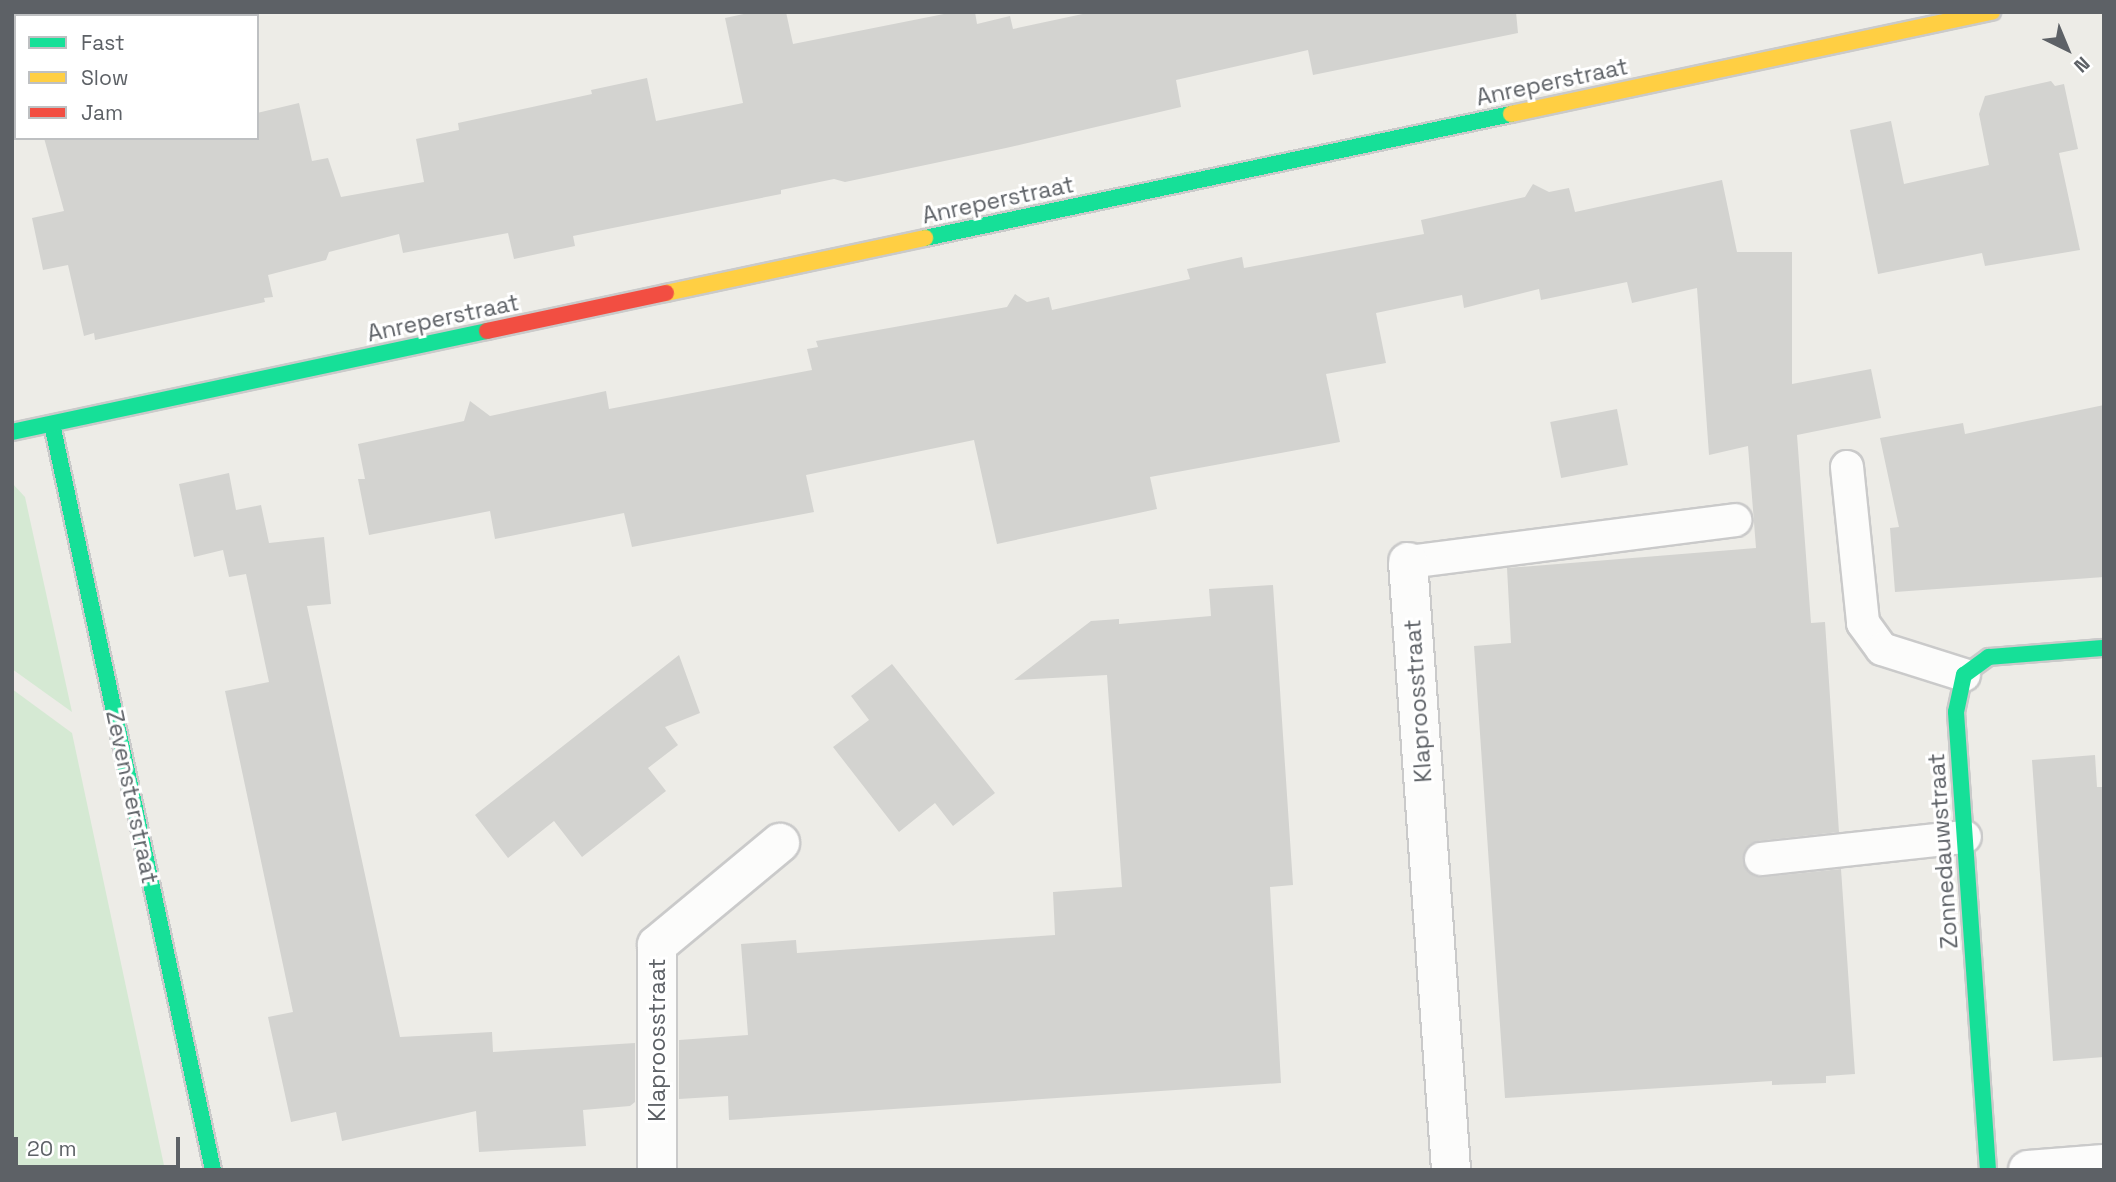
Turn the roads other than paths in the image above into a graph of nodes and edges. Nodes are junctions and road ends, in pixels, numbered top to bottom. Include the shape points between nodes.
1 (1992, 12) edge
2 (52, 424) junction
3 (12, 432) edge
4 (1847, 467) dead end
5 (1735, 520) dead end
6 (1408, 562) joint
7 (2104, 648) edge
8 (1964, 675) junction
9 (1965, 837) junction
10 (780, 843) dead end
11 (1760, 859) dead end
12 (2104, 1164) edge
13 (213, 1170) edge
14 (657, 1170) edge
15 (1451, 1170) edge
16 (1989, 1170) edge
17 (2028, 1170) edge

1 - 2 street, Anreperstraat
2 - 3 street, Anreperstraat
2 - 13 street, Zevensterstraat
4 - 8 lane via 1863,623 1882,649
5 - 6 lane, Klaproosstraat
6 - 15 street, Klaproosstraat
7 - 8 street via 1989,657
8 - 9 street, Zonnedauwstraat via 1956,712
9 - 11 lane
9 - 16 street, Zonnedauwstraat
10 - 14 street, Klaproosstraat via 657,945
12 - 17 street

